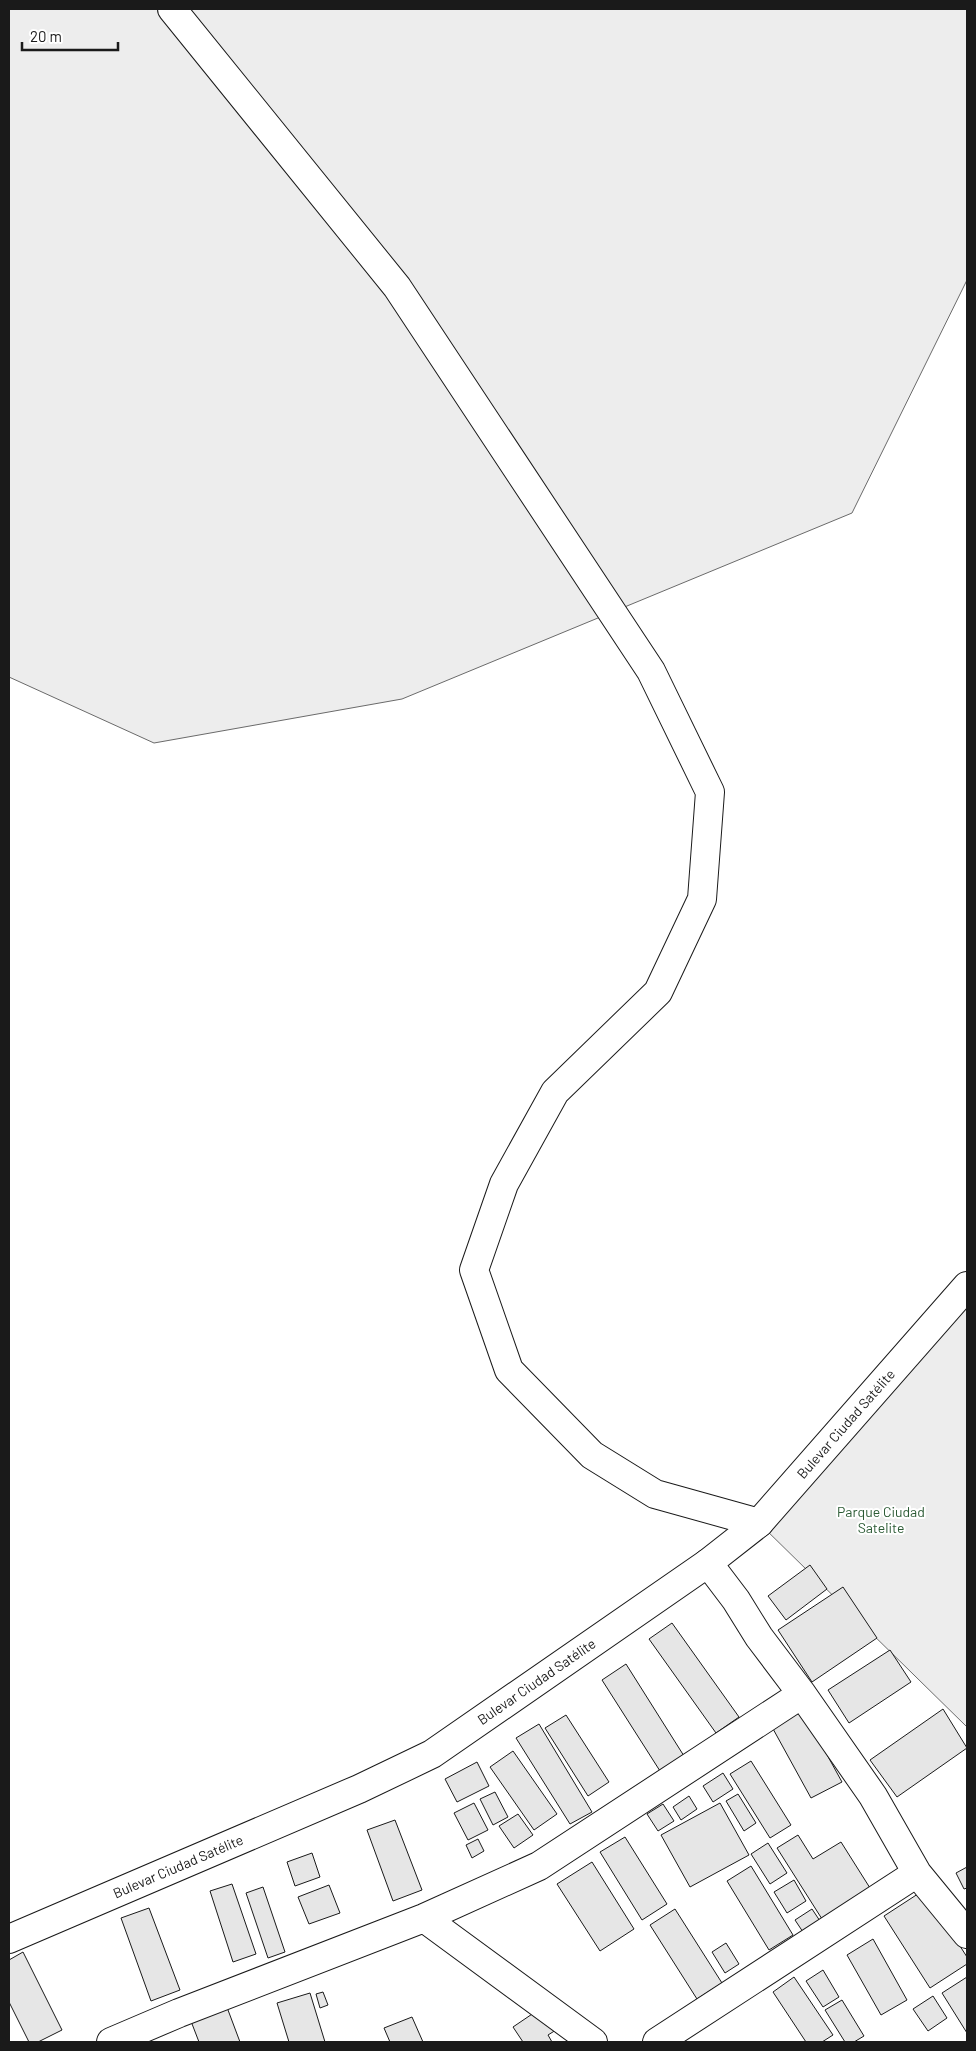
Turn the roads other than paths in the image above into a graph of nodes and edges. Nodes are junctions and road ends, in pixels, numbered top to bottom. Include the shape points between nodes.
1 (172, 9) edge
2 (967, 1286) edge
3 (759, 1524) junction
4 (708, 1563) junction
5 (802, 1694) junction
6 (917, 1873) junction
7 (424, 1918) junction
8 (967, 1934) edge
9 (9, 1939) edge
10 (111, 2042) edge
11 (593, 2042) edge
12 (657, 2042) edge

1 - 3 street via 397,288 651,671 710,792 702,899 658,992 555,1092 504,1184 474,1270 509,1370 592,1455 655,1494
2 - 3 street, Bulevar Ciudad Satélite
3 - 4 street, Bulevar Ciudad Satélite
4 - 5 street
4 - 9 street, Bulevar Ciudad Satélite via 432,1754 359,1789
5 - 6 street via 874,1796
5 - 7 street via 539,1866
6 - 8 street
6 - 12 street
7 - 10 street
7 - 11 street

